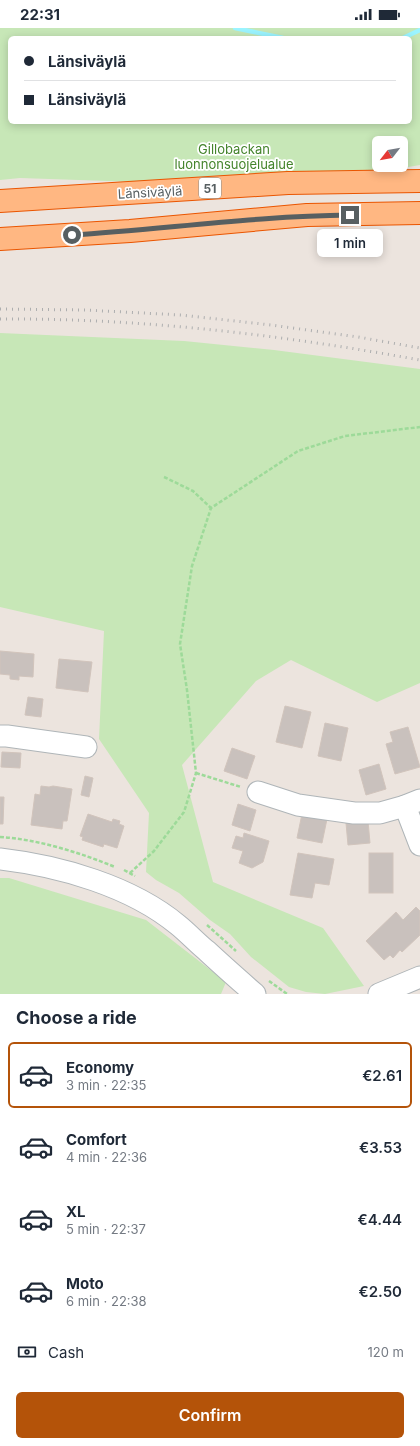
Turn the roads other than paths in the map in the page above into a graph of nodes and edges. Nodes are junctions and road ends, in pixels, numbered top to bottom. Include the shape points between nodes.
1 (420, 181) edge
2 (0, 201) edge
3 (420, 213) edge
4 (0, 239) edge
5 (0, 736) edge
6 (86, 748) dead end
7 (258, 792) road end
8 (413, 803) edge
9 (420, 845) edge
10 (0, 859) edge
11 (420, 977) edge
12 (255, 994) edge
13 (379, 994) edge

1 - 2 highway, Länsiväylä / 51 via 288,184
3 - 4 highway via 307,215 130,231
5 - 6 street
7 - 8 street via 298,805 354,813 380,813
8 - 9 street
10 - 12 street via 57,870 127,893 178,924
11 - 13 street

